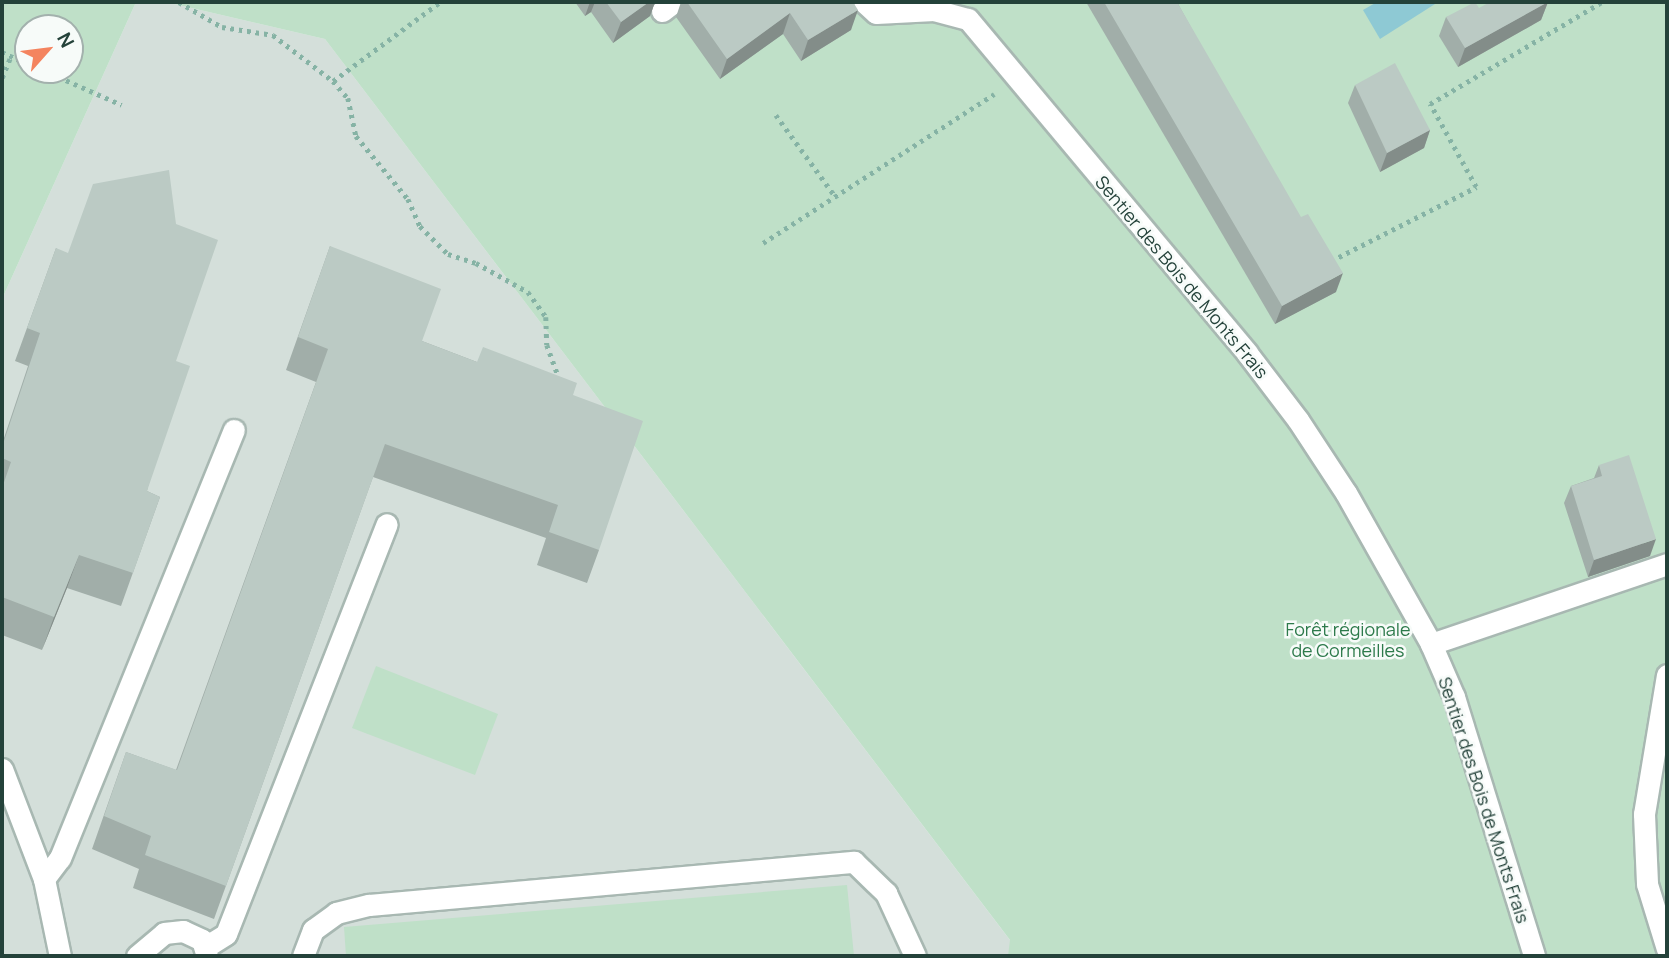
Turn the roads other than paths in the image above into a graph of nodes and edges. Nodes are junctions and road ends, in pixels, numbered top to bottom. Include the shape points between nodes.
1 (864, 2) edge
2 (234, 430) dead end
3 (387, 524) dead end
4 (1667, 565) edge
5 (1431, 645) junction
6 (1667, 675) edge
7 (2, 769) edge
8 (44, 879) junction
9 (1667, 949) edge
10 (207, 951) edge
11 (60, 956) edge
12 (137, 956) edge
13 (303, 956) edge
14 (915, 956) edge
15 (1534, 956) edge

1 - 5 lane, Sentier des Bois de Monts Frais via 876,13 934,10 968,19 1298,420 1346,493
2 - 8 lane via 60,858
3 - 10 lane via 226,934
4 - 5 lane
5 - 15 lane, Sentier des Bois de Monts Frais via 1454,696
6 - 9 lane via 1644,814 1647,884
7 - 8 lane
8 - 11 lane
10 - 12 lane via 183,931 164,933
13 - 14 lane via 313,930 336,913 369,905 853,862 886,893

